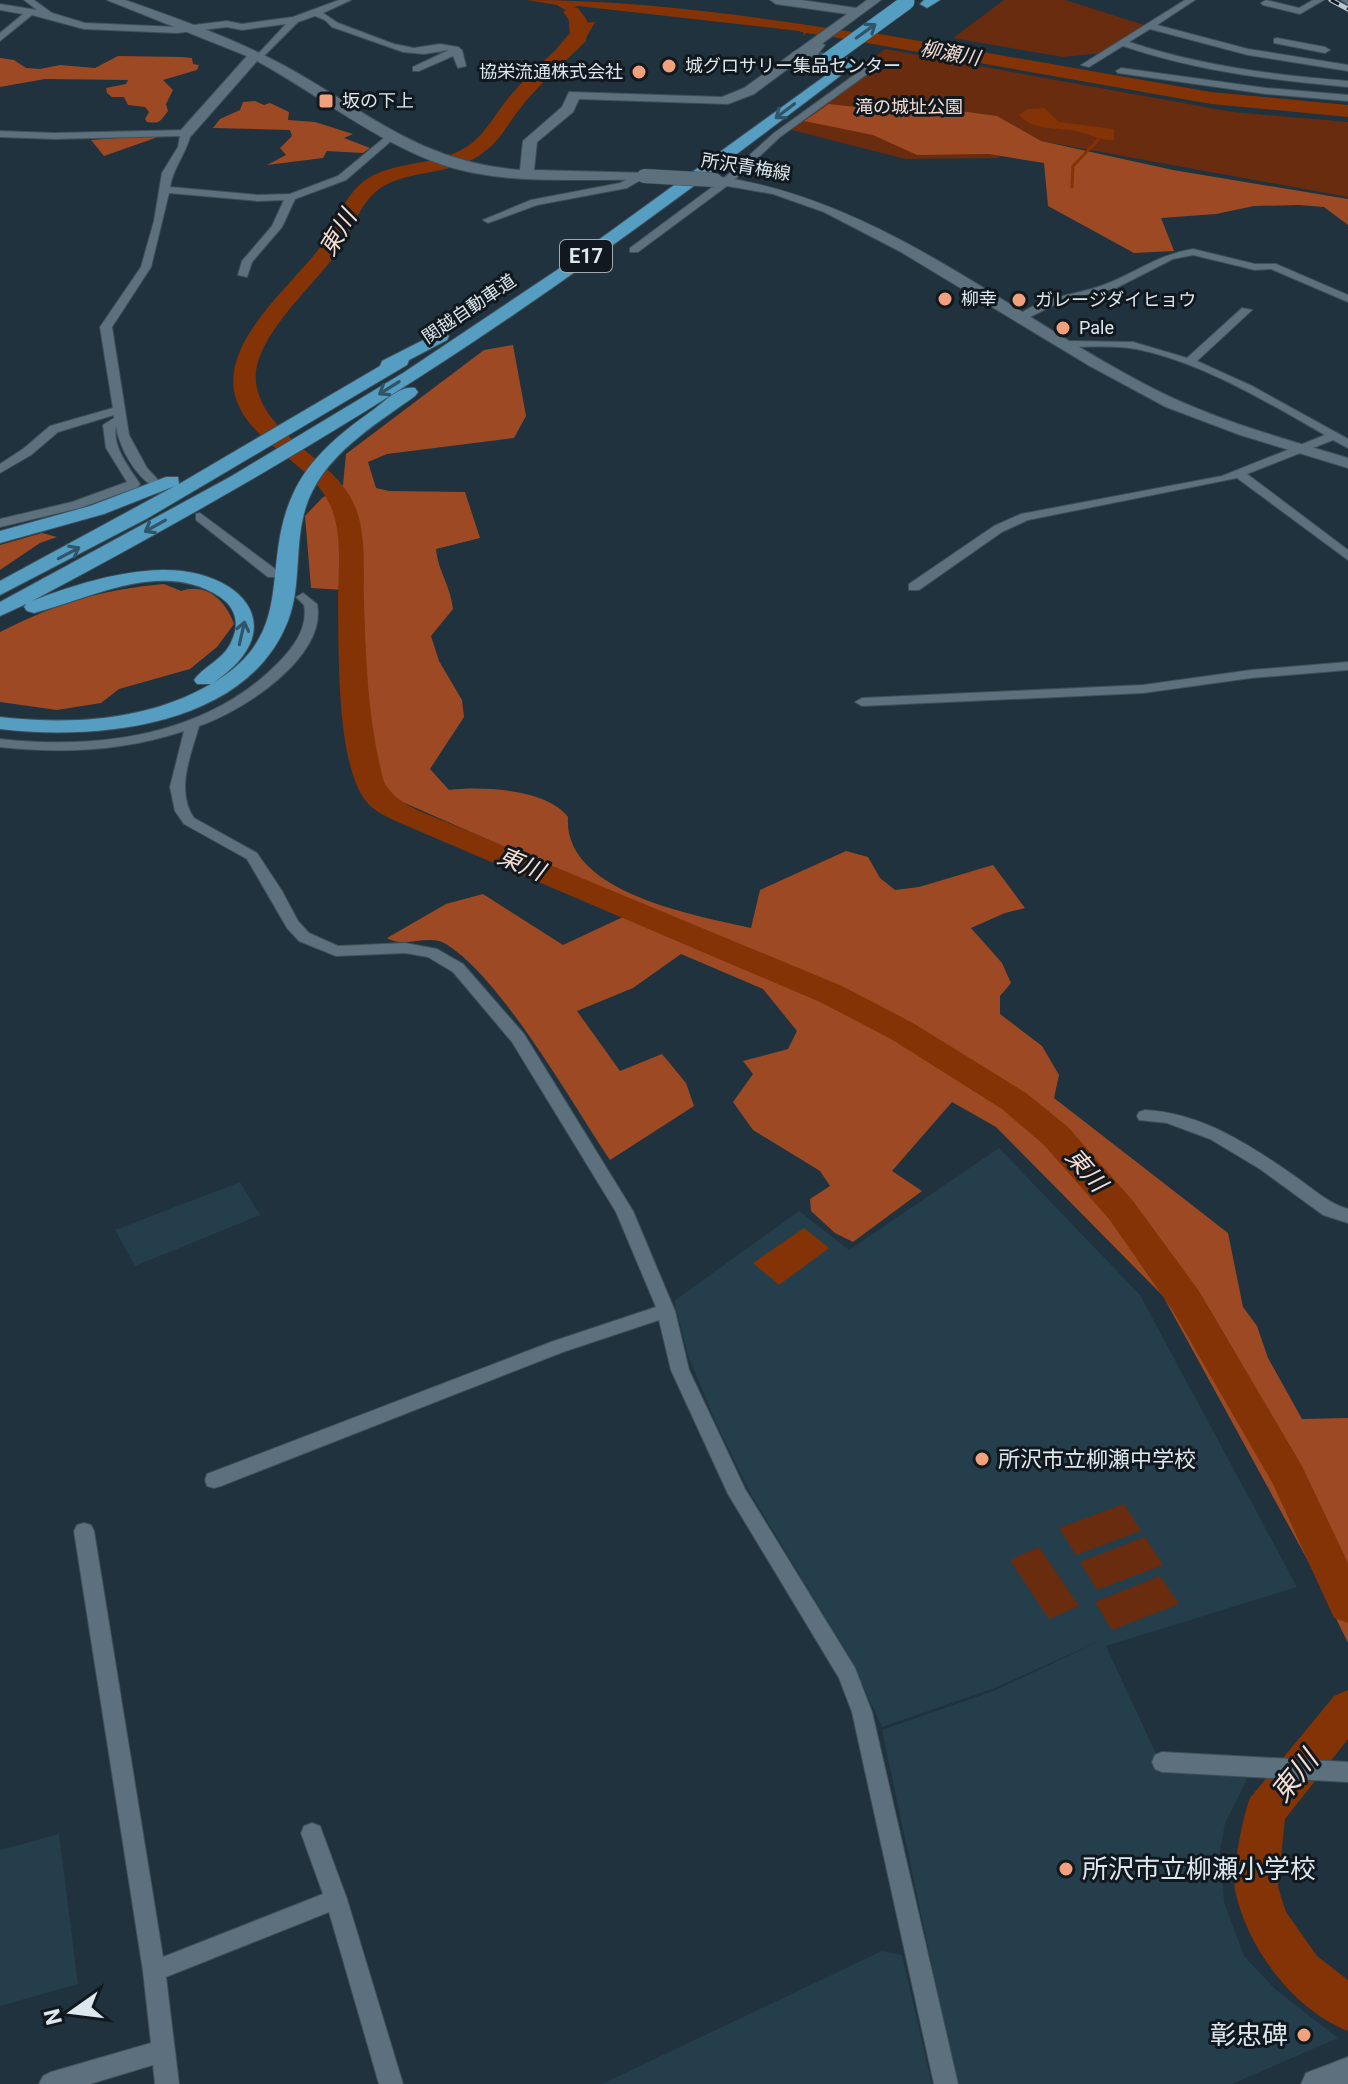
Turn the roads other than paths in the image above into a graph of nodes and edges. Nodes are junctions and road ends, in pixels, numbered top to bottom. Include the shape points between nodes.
1 (28, 0) edge
2 (113, 0) edge
3 (347, 0) edge
4 (776, 0) edge
5 (875, 0) edge
6 (1191, 0) edge
7 (1320, 0) edge
8 (908, 1) edge
9 (930, 2) edge
10 (1266, 3) dead end
11 (0, 7) edge
12 (12, 9) junction
13 (857, 12) junction
14 (29, 13) junction
15 (316, 13) junction
16 (49, 15) junction
17 (295, 20) junction
18 (1150, 26) junction
19 (242, 27) junction
20 (194, 28) junction
21 (279, 35) junction
22 (0, 38) edge
23 (1123, 43) junction
24 (457, 50) junction
25 (1325, 50) dead end
26 (819, 53) junction
27 (258, 56) junction
28 (1262, 56) junction
29 (1086, 65) dead end
30 (461, 66) dead end
31 (867, 66) dead end
32 (1348, 68) edge
33 (416, 69) dead end
34 (1121, 71) dead end
35 (1348, 84) edge
36 (1348, 98) edge
37 (186, 133) junction
38 (0, 134) edge
39 (393, 135) junction
40 (527, 173) junction
41 (642, 176) junction
42 (721, 180) junction
43 (166, 190) junction
44 (291, 197) junction
45 (488, 220) dead end
46 (634, 250) dead end
47 (243, 275) dead end
48 (542, 286) junction
49 (1348, 299) edge
50 (1246, 310) dead end
51 (1022, 317) junction
52 (1068, 344) junction
53 (1188, 363) junction
54 (120, 415) junction
55 (305, 425) junction
56 (1334, 436) junction
57 (1348, 444) edge
58 (261, 449) junction
59 (1305, 449) junction
60 (1348, 463) edge
61 (0, 469) edge
62 (1239, 474) junction
63 (155, 483) dead end
64 (200, 517) dead end
65 (0, 523) edge
66 (0, 537) edge
67 (1348, 556) edge
68 (273, 574) dead end
69 (914, 587) dead end
70 (0, 589) edge
71 (303, 597) dead end
72 (0, 610) edge
73 (0, 622) edge
74 (1348, 666) edge
75 (862, 702) dead end
76 (0, 710) edge
77 (0, 723) edge
78 (193, 724) junction
79 (0, 743) edge
80 (1145, 1116) dead end
81 (1348, 1216) edge
82 (666, 1311) junction
83 (214, 1480) dead end
84 (84, 1531) dead end
85 (1162, 1762) dead end
86 (1344, 1772) edge
87 (312, 1833) dead end
88 (336, 1899) junction
89 (154, 1971) junction
90 (164, 2051) junction
91 (1348, 2073) edge
92 (51, 2084) edge
93 (167, 2084) edge
94 (391, 2084) edge
95 (946, 2084) edge
96 (1317, 2084) edge

1 - 12 street
1 - 16 street
2 - 20 main road, 所沢青梅線
3 - 15 street
4 - 13 main road
5 - 13 main road
6 - 18 street
7 - 10 street via 1300,11
26 -> 8 highway, 関越自動車道 / E17, bridge
9 -> 48 highway, 関越自動車道 / E17
11 - 12 street
12 - 14 street
13 - 26 main road
14 - 16 street
14 - 22 street
15 - 17 street
15 - 24 street via 392,45
16 - 20 street via 84,26
17 - 19 street
17 - 21 street
18 - 23 street
18 - 28 street
19 - 20 street
19 - 21 street
20 - 27 main road, 所沢青梅線
21 - 27 street
23 - 29 street
23 - 35 street via 1154,55 1259,77
24 - 30 street
24 - 33 street
25 - 28 street via 1279,39
26 - 40 main road via 798,53 749,91 723,101 574,95 568,109 530,141
26 - 55 highway, 関越自動車道 / E17 via 637,201
27 - 37 main road
27 - 39 main road, 所沢青梅線
28 - 32 street
31 - 42 street via 872,67
34 - 36 street
37 - 38 street
37 - 43 street via 169,168
39 - 40 main road, 所沢青梅線 via 466,166
39 - 44 street via 342,178
40 - 41 main road, 所沢青梅線
41 - 42 main road, 所沢青梅線, bridge
41 - 45 street via 623,186 535,202
42 - 46 street
42 - 51 main road, 所沢青梅線 via 828,206
43 - 44 street
43 - 54 street via 146,267 106,327
44 - 47 street
48 -> 55 highway, 関越自動車道 / E17 via 464,340
48 - 77 highway via 337,448 304,490 293,524 277,625 243,670 188,703 122,723 52,729
49 - 51 street via 1272,266 1193,252 1170,256 1112,286 1060,298
50 - 53 street
51 - 52 main road, 所沢青梅線
52 - 53 street via 1142,347
52 - 59 main road, 所沢青梅線 via 1173,404
53 - 56 street via 1284,405
54 - 61 street via 63,424
54 - 63 street via 132,455
54 - 65 street via 109,425 108,435 134,484
55 - 58 highway, 関越自動車道 / E17
56 - 57 street
56 - 59 street
58 - 66 highway via 119,503
70 -> 58 highway, 関越自動車道 / E17
58 -> 72 highway, 関越自動車道 / E17
59 - 60 main road, 所沢青梅線
59 - 62 street
62 - 67 street
62 - 69 street via 1025,517 998,529
64 - 68 street
71 - 78 street via 312,619 286,664 251,695
76 -> 73 highway via 80,716 163,699 221,667 239,646 246,625 242,608 227,592 204,582 159,577 83,589
74 - 75 street via 1143,689
78 - 79 street via 116,743
78 - 82 street via 177,786 181,813 252,856 292,924 318,945 350,952 420,950 458,968 518,1038 592,1155 624,1211
80 - 81 street via 1176,1119 1213,1135 1329,1210
82 - 83 street via 557,1347
82 - 95 street via 680,1370 738,1494 848,1674 862,1712
84 - 89 street
85 - 86 street
87 - 88 street
88 - 89 street
88 - 94 street
89 - 90 street
90 - 92 street
90 - 93 street
91 - 96 main road

